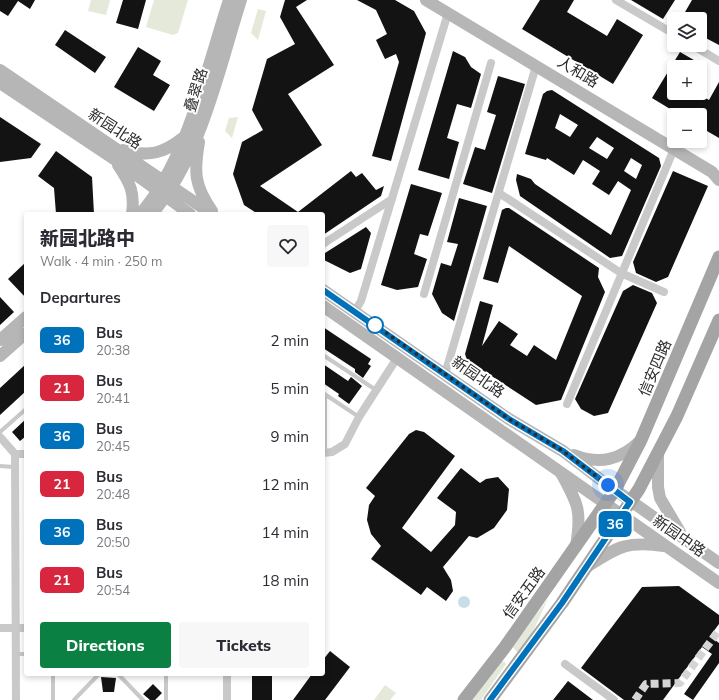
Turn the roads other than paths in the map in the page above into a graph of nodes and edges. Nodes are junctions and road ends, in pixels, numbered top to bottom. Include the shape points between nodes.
1 (229, 0) edge
2 (241, 0) edge
3 (426, 0) edge
4 (616, 0) edge
5 (448, 13) junction
6 (667, 30) edge
7 (704, 52) edge
8 (719, 61) edge
9 (491, 63) dead end
10 (536, 66) junction
11 (0, 70) edge
12 (0, 83) edge
13 (203, 103) junction
14 (201, 128) junction
15 (186, 136) junction
16 (92, 140) junction
17 (674, 149) junction
18 (115, 153) junction
19 (717, 175) edge
20 (165, 188) junction
21 (499, 193) junction
22 (392, 199) junction
23 (132, 212) edge
24 (142, 212) edge
25 (153, 212) edge
26 (188, 212) edge
27 (209, 212) edge
28 (212, 212) edge
29 (325, 243) edge
30 (719, 257) edge
31 (621, 273) junction
32 (325, 291) edge
33 (664, 292) dead end
34 (424, 294) dead end
35 (325, 307) edge
36 (355, 311) junction
37 (24, 319) edge
38 (718, 324) edge
39 (24, 335) edge
40 (0, 340) edge
41 (0, 356) edge
42 (325, 356) edge
43 (397, 358) junction
44 (445, 374) junction
45 (668, 380) junction
46 (376, 390) junction
47 (688, 391) junction
48 (325, 395) edge
49 (567, 404) dead end
50 (24, 411) edge
51 (359, 417) junction
52 (532, 431) junction
53 (0, 432) edge
54 (0, 437) edge
55 (641, 440) junction
56 (523, 444) junction
57 (563, 451) junction
58 (325, 453) edge
59 (15, 454) junction
60 (24, 454) edge
61 (658, 454) junction
62 (0, 466) edge
63 (14, 466) junction
64 (559, 470) junction
65 (615, 490) junction
66 (630, 502) junction
67 (607, 504) junction
68 (622, 514) junction
69 (683, 536) junction
70 (666, 546) junction
71 (576, 548) junction
72 (719, 563) edge
73 (588, 566) junction
74 (719, 583) edge
75 (0, 628) edge
76 (16, 628) junction
77 (24, 628) edge
78 (16, 654) junction
79 (24, 654) edge
80 (497, 656) junction
81 (564, 664) dead end
82 (512, 670) junction
83 (53, 676) edge
84 (98, 676) edge
85 (120, 676) edge
86 (166, 676) edge
87 (227, 676) edge
88 (16, 700) edge
89 (53, 700) edge
90 (74, 700) edge
91 (143, 700) edge
92 (166, 700) edge
93 (227, 700) edge
94 (464, 700) edge
95 (490, 700) edge
96 (614, 700) edge

1 - 13 main road, 叠翠路
2 - 13 main road, 叠翠路
3 - 5 main road, 人和路
4 - 6 street
5 - 10 main road, 人和路
5 - 22 street
7 - 8 street
9 - 34 street
10 - 17 main road, 人和路
10 - 21 street
11 - 16 main road, 新园北路
12 - 16 main road, 新园北路
13 - 14 main road, 叠翠路
13 - 15 main road, 叠翠路
14 - 20 main road, 叠翠路
14 - 28 main road via 195,169 196,183
15 - 18 main road via 158,153
15 - 20 main road, 叠翠路
16 - 18 main road, 新园北路
17 - 19 main road, 人和路
17 - 31 street
18 - 20 main road, 新园北路
18 - 23 main road via 134,196
20 - 24 main road
20 - 25 main road
20 - 26 main road, 新园北路
20 - 27 main road, 新园北路
21 - 31 street
21 - 44 street
22 - 29 street
22 - 36 street via 361,301
30 - 45 main road, 信安四路
31 - 33 street
31 - 49 street
32 - 36 main road, 新园北路
35 - 43 main road, 新园北路
36 - 44 main road, 新园北路
37 - 40 main road
38 - 47 main road
39 - 41 main road
42 - 46 lane
43 - 46 street
43 - 56 main road, 新园北路
44 - 52 main road, 新园北路 via 509,419
45 - 47 main road via 675,389
45 - 55 main road, 信安四路
46 - 51 street
47 - 61 main road
48 - 51 lane
50 - 53 lane
51 - 58 street via 345,444 332,452
52 - 56 main road via 531,437
52 - 57 main road, 新园北路
54 - 59 street
55 - 57 main road via 631,450 608,461 589,460
55 - 65 main road, 信安四路
56 - 64 main road, 新园北路
57 - 65 main road, 新园北路
59 - 60 street
59 - 63 street
61 - 66 main road
61 - 69 main road via 660,498
62 - 63 lane
63 - 76 street
64 - 67 main road, 新园北路
64 - 71 main road via 578,507 579,529
65 - 66 main road, 新园中路
65 - 67 main road, 信安四路
66 - 68 main road
66 - 69 main road, 新园中路
67 - 68 main road, 新园中路
67 - 71 main road, 信安五路
68 - 70 main road, 新园中路
68 - 73 main road
69 - 72 main road, 新园中路
70 - 73 main road via 642,543 620,547
70 - 74 main road, 新园中路
71 - 80 main road, 信安五路
73 - 82 main road
75 - 76 street
76 - 77 street
76 - 78 street
78 - 79 lane
78 - 88 street
80 - 82 main road via 508,658
80 - 94 main road, 信安五路
81 - 96 street
82 - 95 main road
83 - 89 lane
84 - 90 lane
85 - 91 lane
86 - 92 lane
87 - 93 street

